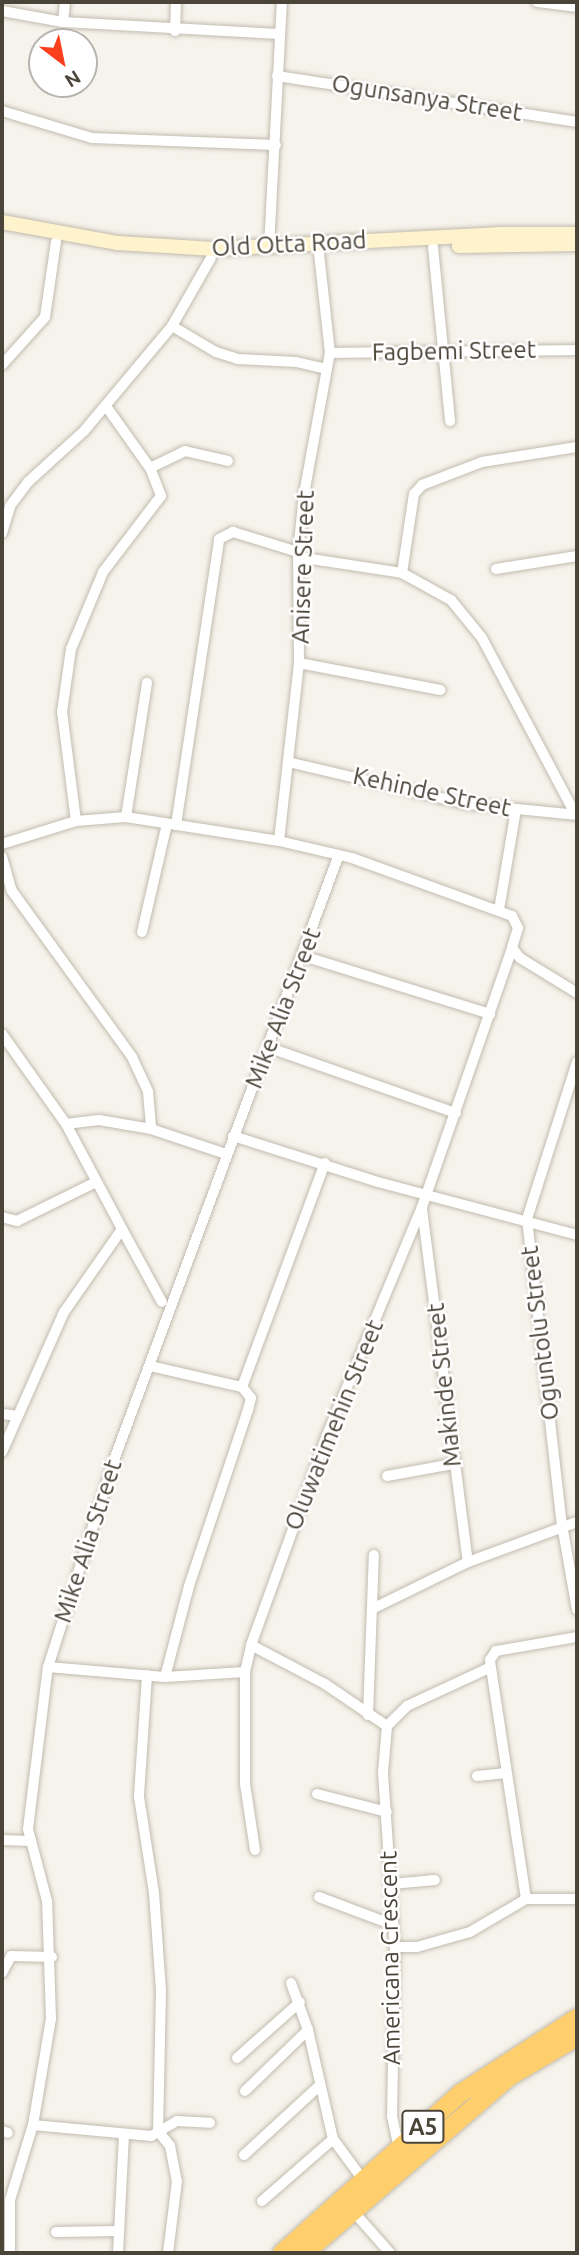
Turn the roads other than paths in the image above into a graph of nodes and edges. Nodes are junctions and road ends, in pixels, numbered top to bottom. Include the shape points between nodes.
1 (65, 2) edge
2 (176, 2) edge
3 (282, 2) edge
4 (537, 2) edge
5 (577, 8) edge
6 (2, 11) edge
7 (63, 22) junction
8 (175, 32) junction
9 (279, 34) junction
10 (277, 76) junction
11 (2, 111) edge
12 (577, 122) edge
13 (276, 145) junction
14 (2, 222) edge
15 (2, 231) edge
16 (577, 234) edge
17 (472, 240) junction
18 (56, 242) junction
19 (577, 244) edge
20 (433, 247) junction
21 (269, 248) junction
22 (319, 253) junction
23 (211, 258) junction
24 (172, 326) junction
25 (577, 350) edge
26 (442, 351) junction
27 (330, 353) junction
28 (2, 365) edge
29 (326, 369) junction
30 (106, 406) junction
31 (450, 421) dead end
32 (577, 447) edge
33 (228, 461) dead end
34 (150, 468) junction
35 (6, 504) edge
36 (2, 533) edge
37 (298, 555) junction
38 (577, 556) edge
39 (496, 569) dead end
40 (402, 573) junction
41 (299, 663) junction
42 (147, 683) dead end
43 (440, 690) dead end
44 (288, 762) junction
45 (516, 810) junction
46 (576, 815) edge
47 (126, 817) junction
48 (76, 821) junction
49 (171, 825) junction
50 (279, 841) junction
51 (2, 844) edge
52 (338, 857) junction
53 (2, 858) edge
54 (499, 910) junction
55 (142, 932) dead end
56 (512, 948) junction
57 (303, 956) junction
58 (577, 993) edge
59 (490, 1014) junction
60 (2, 1034) edge
61 (270, 1048) junction
62 (577, 1062) edge
63 (456, 1113) junction
64 (66, 1124) junction
65 (151, 1129) junction
66 (233, 1136) junction
67 (226, 1154) junction
68 (325, 1163) junction
69 (94, 1183) junction
70 (426, 1193) junction
71 (422, 1207) junction
72 (2, 1217) edge
73 (527, 1219) junction
74 (121, 1229) junction
75 (577, 1235) edge
76 (162, 1302) dead end
77 (150, 1366) junction
78 (242, 1387) junction
79 (2, 1414) edge
80 (18, 1416) junction
81 (2, 1452) edge
82 (453, 1464) junction
83 (387, 1476) dead end
84 (577, 1522) edge
85 (562, 1525) junction
86 (374, 1555) dead end
87 (468, 1562) junction
88 (374, 1608) junction
89 (577, 1610) edge
90 (577, 1637) edge
91 (251, 1645) junction
92 (48, 1667) junction
93 (489, 1668) junction
94 (245, 1672) junction
95 (147, 1675) junction
96 (165, 1677) junction
97 (368, 1716) junction
98 (387, 1726) junction
99 (503, 1773) junction
100 (477, 1776) dead end
101 (317, 1794) dead end
102 (387, 1812) junction
103 (2, 1840) edge
104 (30, 1841) junction
105 (255, 1850) dead end
106 (435, 1880) dead end
107 (392, 1884) junction
108 (319, 1898) dead end
109 (526, 1899) junction
110 (577, 1899) edge
111 (393, 1925) junction
112 (395, 1947) junction
113 (52, 1957) junction
114 (2, 1973) edge
115 (291, 1983) dead end
116 (300, 2002) junction
117 (577, 2018) edge
118 (308, 2030) junction
119 (577, 2037) edge
120 (237, 2058) dead end
121 (319, 2086) junction
122 (245, 2091) dead end
123 (210, 2123) dead end
124 (33, 2125) junction
125 (158, 2131) junction
126 (124, 2136) junction
127 (333, 2139) junction
128 (399, 2148) junction
129 (244, 2155) dead end
130 (364, 2181) junction
131 (262, 2201) dead end
132 (353, 2211) junction
133 (117, 2231) junction
134 (56, 2232) dead end
135 (7, 2245) edge
136 (118, 2253) edge
137 (168, 2253) edge
138 (282, 2253) edge
139 (305, 2253) edge
140 (390, 2253) edge

1 - 7 street
2 - 8 street
3 - 9 street
4 - 5 street
6 - 7 street
7 - 8 street
8 - 9 street
9 - 10 street
10 - 12 street, Ogunsanya Street
10 - 13 street
11 - 13 street via 92,138
13 - 21 street
14 - 21 street, Old Otta Road via 118,243
15 - 18 street, Old Otta Road
16 - 17 street, Old Otta Road
17 - 19 street, Old Otta Road
17 - 20 street, Old Otta Road
17 - 21 street, Old Otta Road
18 - 23 street, Old Otta Road via 117,253
18 - 28 street via 45,317
20 - 22 street, Old Otta Road
20 - 26 street
22 - 23 street, Old Otta Road
22 - 27 street, Anisere Street
23 - 24 street
24 - 29 street via 216,352 238,359 296,362
24 - 30 street
25 - 26 street, Fagbemi Street
26 - 27 street, Fagbemi Street
26 - 31 street
27 - 29 street, Anisere Street
29 - 37 street, Anisere Street
30 - 34 street
30 - 35 street
32 - 40 street via 482,462 422,485 415,494
33 - 34 street via 185,451
34 - 48 street via 161,496 103,572 71,649 62,712
35 - 36 street
37 - 40 street
37 - 41 street, Anisere Street
37 - 49 street via 233,532 219,539
38 - 39 street
40 - 46 street via 440,590 482,638
41 - 43 street
41 - 44 street, Anisere Street
42 - 47 street
44 - 45 street, Kehinde Street via 467,804
44 - 50 street, Anisere Street
45 - 46 street, Kehinde Street
45 - 54 street
47 - 48 street
47 - 49 street
48 - 51 street
49 - 50 street
49 - 55 street
50 - 52 street
52 - 54 street
52 - 57 street, Mike Alia Street
53 - 65 street via 12,891 132,1058 148,1092
54 - 56 street via 516,920
56 - 58 street via 534,969
56 - 59 street, Oluwatimehin Street
57 - 59 street
57 - 61 street, Mike Alia Street
59 - 63 street, Oluwatimehin Street
60 - 64 street
61 - 63 street
61 - 66 street, Mike Alia Street
62 - 73 street, Oguntolu Street
63 - 70 street, Oluwatimehin Street
64 - 65 street via 99,1119
64 - 69 street
65 - 67 street
66 - 67 street, Mike Alia Street
66 - 68 street
67 - 77 street, Mike Alia Street
68 - 70 street
68 - 78 street
69 - 72 street via 17,1221
69 - 74 street
70 - 71 street, Oluwatimehin Street
70 - 73 street
71 - 82 street, Makinde Street
71 - 91 street, Oluwatimehin Street via 327,1435
73 - 75 street
73 - 85 street, Oguntolu Street
74 - 76 street
74 - 80 street via 64,1312
77 - 78 street
77 - 92 street, Mike Alia Street via 75,1574
78 - 96 street via 251,1398 248,1410 189,1586
79 - 80 street
80 - 81 street
82 - 83 street
82 - 87 street, Makinde Street
84 - 85 street
85 - 87 street
85 - 89 street, Oguntolu Street
86 - 88 street
87 - 88 street
88 - 97 street
90 - 93 street via 495,1651
91 - 94 street, Oluwatimehin Street
91 - 97 street via 324,1684
92 - 95 street
92 - 104 street, Mike Alia Street via 34,1757
93 - 98 street via 407,1706
93 - 99 street
94 - 96 street
94 - 105 street, Oluwatimehin Street via 245,1784
95 - 96 street
95 - 125 street via 139,1797 154,1893 161,1990
97 - 98 street
98 - 102 street, Americana Crescent
99 - 100 street
99 - 109 street
101 - 102 street
102 - 107 street, Americana Crescent
103 - 104 street
104 - 113 street, Mike Alia Street via 47,1900
106 - 107 street
107 - 111 street, Americana Crescent
108 - 111 street
109 - 110 street
109 - 112 street via 470,1932 417,1947
111 - 112 street, Americana Crescent
112 - 128 street, Americana Crescent via 392,2116
113 - 114 street via 11,1956
113 - 124 street, Mike Alia Street via 51,2019
115 - 116 street
116 - 118 street
116 - 120 street
117 - 128 highway, A5 via 483,2077
118 - 121 street
118 - 122 street
119 - 132 highway, A5 via 509,2077
121 - 127 street
121 - 129 street
123 - 125 street via 177,2121
124 - 126 street
124 - 135 street, Mike Alia Street via 10,2200
125 - 126 street via 151,2136
125 - 137 street via 170,2146 177,2181
126 - 133 street
127 - 130 street
127 - 131 street
128 - 130 highway, A5
130 - 138 highway, A5
132 - 139 highway, A5
132 - 140 street
133 - 134 street
133 - 136 street

